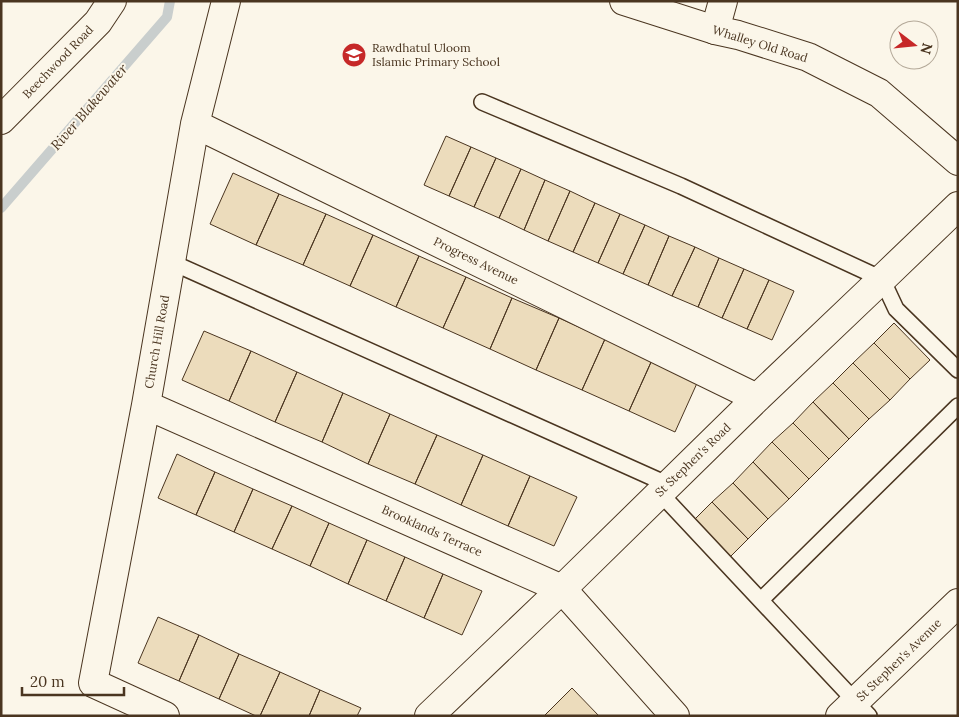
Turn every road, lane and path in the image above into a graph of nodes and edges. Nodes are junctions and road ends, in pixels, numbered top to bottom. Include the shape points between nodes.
1 (112, 1) edge
2 (226, 1) edge
3 (624, 1) edge
4 (723, 1) edge
5 (715, 30) junction
6 (482, 102) dead end
7 (1, 120) edge
8 (195, 124) junction
9 (958, 160) edge
10 (958, 206) edge
11 (171, 262) junction
12 (882, 279) junction
13 (958, 370) edge
14 (757, 398) junction
15 (146, 405) junction
16 (958, 406) edge
17 (664, 489) junction
18 (562, 589) junction
19 (760, 600) junction
20 (958, 603) edge
21 (855, 711) edge
22 (165, 716) edge
23 (429, 716) edge
24 (675, 716) edge

1 - 7 street, Beechwood Road via 98,22
2 - 8 street, Church Hill Road
3 - 5 street, Whalley Old Road
4 - 5 street
5 - 9 street, Whalley Old Road via 808,57 879,93
6 - 12 lane via 681,186
8 - 11 street, Church Hill Road
8 - 14 street, Progress Avenue
10 - 12 street, St Stephen's Road
11 - 15 street, Church Hill Road
11 - 17 lane
12 - 13 lane via 896,309
12 - 14 street, St Stephen's Road
14 - 17 street, St Stephen's Road
15 - 18 street, Brooklands Terrace
15 - 22 street, Church Hill Road via 93,683
16 - 19 lane
17 - 18 street, St Stephen's Road
17 - 19 lane
18 - 23 street, St Stephen's Road
18 - 24 street, Brooklands Terrace
19 - 21 lane
20 - 21 street, St Stephen's Avenue

